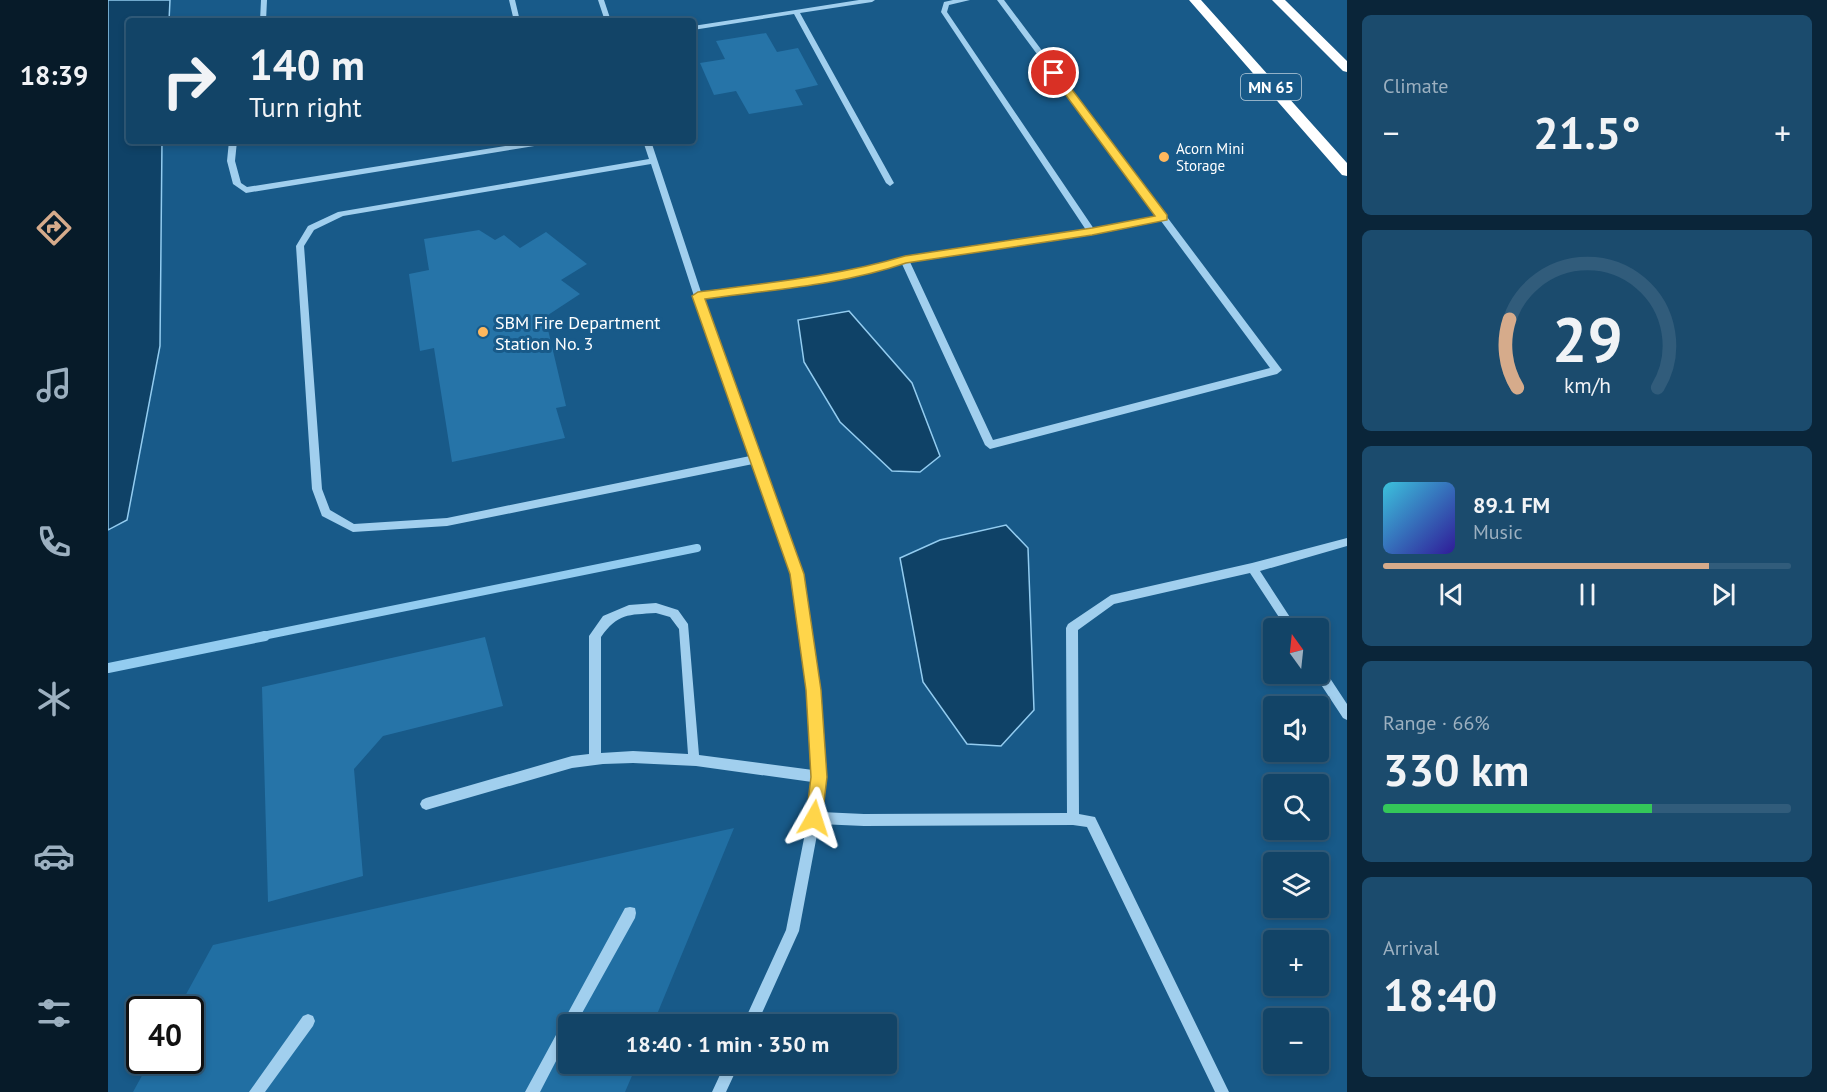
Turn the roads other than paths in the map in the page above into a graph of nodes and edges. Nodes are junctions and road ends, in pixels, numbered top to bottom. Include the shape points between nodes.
1 (264, 0) edge
2 (512, 0) edge
3 (601, 0) edge
4 (872, 0) edge
5 (967, 0) edge
6 (1000, 0) edge
7 (1195, 0) edge
8 (1278, 0) edge
9 (796, 12) junction
10 (263, 18) edge
11 (516, 18) edge
12 (607, 18) edge
13 (696, 28) edge
14 (1347, 68) edge
15 (233, 144) edge
16 (534, 144) edge
17 (648, 144) edge
18 (654, 161) junction
19 (1347, 172) edge
20 (890, 183) dead end
21 (1163, 218) junction
22 (1092, 232) junction
23 (905, 260) junction
24 (698, 296) junction
25 (756, 459) junction
26 (1347, 542) edge
27 (1252, 568) junction
28 (1285, 618) edge
29 (1327, 684) edge
30 (1347, 714) edge
31 (595, 758) junction
32 (694, 761) junction
33 (819, 777) junction
34 (426, 804) dead end
35 (814, 818) junction
36 (1073, 819) junction
37 (630, 913) dead end
38 (575, 1014) edge
39 (755, 1014) edge
40 (308, 1021) dead end
41 (558, 1045) edge
42 (727, 1074) edge
43 (256, 1092) edge
44 (532, 1092) edge
45 (719, 1092) edge
46 (1222, 1092) edge

1 - 10 street
2 - 11 street
3 - 12 street
4 - 9 street
5 - 22 street via 946,3 944,12
6 - 21 street
7 - 19 highway, MN 65
8 - 14 highway
9 - 13 street
9 - 20 street
15 - 16 street via 231,161 237,184 246,190
17 - 18 street
18 - 24 street
18 - 25 street via 341,214 311,228 300,246 317,489 326,513 353,528 393,526 447,522
21 - 22 street
21 - 23 street via 1277,370 990,445
22 - 23 street
23 - 24 street via 791,284
24 - 25 street
25 - 33 street via 797,574 814,690
26 - 27 street
27 - 28 street
27 - 36 street via 1111,600 1072,628
29 - 30 street
31 - 32 street
31 - 32 street via 595,636 607,619 629,610 656,608 674,614 684,628
31 - 34 street
32 - 33 street
33 - 35 street
35 - 36 street
35 - 39 street via 792,931
36 - 46 street via 1091,821
37 - 38 street
40 - 43 street
41 - 44 street
42 - 45 street

